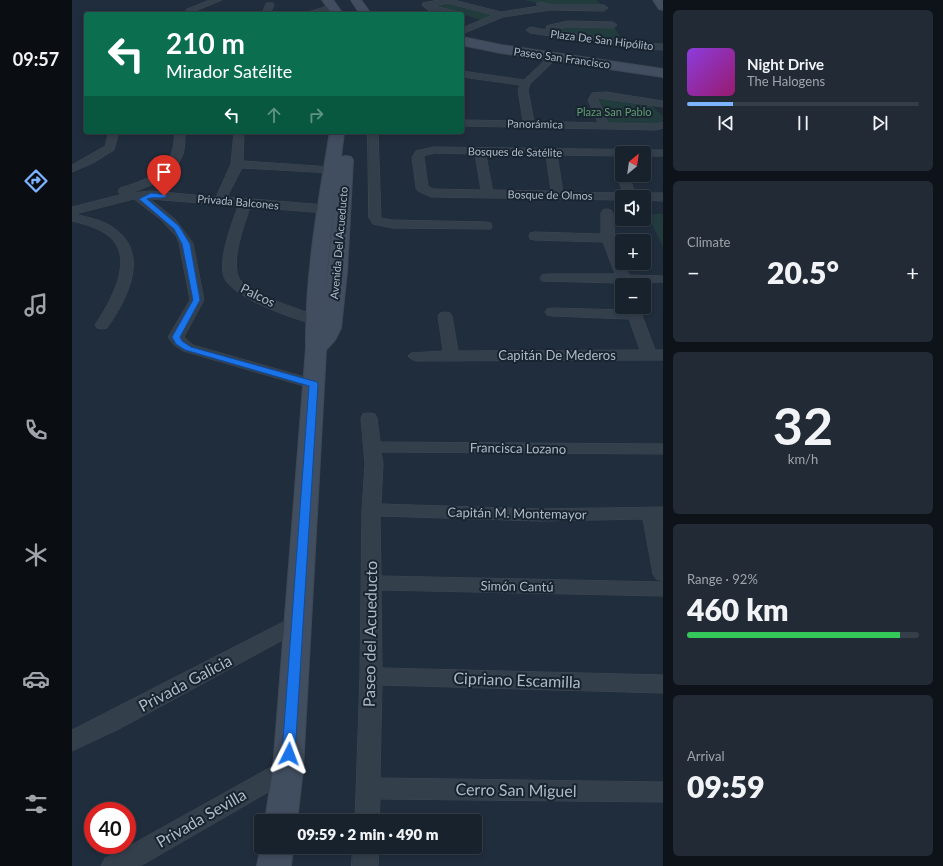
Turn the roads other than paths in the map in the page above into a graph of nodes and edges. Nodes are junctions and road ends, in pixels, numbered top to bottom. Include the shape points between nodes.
1 (218, 0) edge
2 (356, 0) edge
3 (658, 0) edge
4 (184, 2) dead end
5 (531, 2) dead end
6 (602, 4) edge
7 (334, 6) edge
8 (551, 7) junction
9 (663, 7) edge
10 (192, 12) edge
11 (318, 12) edge
12 (344, 12) edge
13 (365, 12) edge
14 (448, 12) edge
15 (501, 15) junction
16 (469, 17) dead end
17 (484, 21) junction
18 (613, 25) junction
19 (464, 30) edge
20 (530, 30) dead end
21 (540, 32) junction
22 (464, 41) edge
23 (624, 44) junction
24 (464, 46) edge
25 (663, 47) edge
26 (550, 60) junction
27 (663, 73) edge
28 (464, 74) edge
29 (663, 77) edge
30 (526, 83) junction
31 (659, 104) edge
32 (663, 115) edge
33 (464, 123) edge
34 (529, 124) junction
35 (604, 125) junction
36 (660, 126) edge
37 (104, 134) edge
38 (114, 134) edge
39 (180, 134) edge
40 (238, 134) edge
41 (337, 134) edge
42 (348, 134) edge
43 (373, 134) edge
44 (480, 151) junction
45 (551, 152) junction
46 (615, 152) edge
47 (651, 153) edge
48 (663, 153) edge
49 (72, 162) edge
50 (237, 164) junction
51 (72, 169) edge
52 (332, 170) junction
53 (438, 194) joint
54 (488, 194) junction
55 (558, 195) junction
56 (143, 196) junction
57 (615, 196) edge
58 (651, 197) edge
59 (663, 197) edge
60 (220, 200) junction
61 (245, 202) junction
62 (325, 209) junction
63 (72, 210) edge
64 (607, 213) dead end
65 (72, 217) edge
66 (486, 226) dead end
67 (535, 236) dead end
68 (608, 238) junction
69 (547, 278) dead end
70 (623, 278) edge
71 (651, 279) edge
72 (658, 279) dead end
73 (615, 281) edge
74 (615, 311) edge
75 (552, 312) dead end
76 (636, 314) edge
77 (445, 316) dead end
78 (314, 320) junction
79 (102, 324) dead end
80 (316, 348) junction
81 (451, 355) junction
82 (656, 355) edge
83 (416, 356) dead end
84 (314, 384) junction
85 (369, 418) dead end
86 (372, 447) junction
87 (663, 449) edge
88 (371, 510) junction
89 (657, 513) edge
90 (663, 574) edge
91 (371, 584) junction
92 (663, 589) edge
93 (296, 624) junction
94 (371, 676) junction
95 (663, 684) edge
96 (72, 741) edge
97 (288, 769) junction
98 (368, 788) junction
99 (663, 792) edge
100 (282, 814) edge
101 (367, 814) edge
102 (276, 854) edge
103 (366, 854) edge
104 (114, 866) edge
105 (274, 866) edge
106 (365, 866) edge

1 - 10 street
2 - 13 street
3 - 9 street
4 - 10 street
5 - 8 street
6 - 8 street
6 - 18 street
7 - 11 street
7 - 12 street
8 - 15 street
14 - 15 street via 426,5 448,1
15 - 17 street
16 - 17 street
17 - 19 street
18 - 21 street via 560,25
18 - 23 street
20 - 21 street, Plaza De San Hipólito
21 - 23 street, Plaza De San Hipólito
22 - 27 street, Paseo San Francisco
23 - 25 street, Plaza De San Hipólito
24 - 26 street, Paseo San Francisco
26 - 29 street, Paseo San Francisco
26 - 30 street
28 - 30 street
30 - 34 street via 523,90
31 - 32 street
31 - 35 street via 601,94 593,100
33 - 34 street, Panorámica
34 - 35 street, Panorámica
35 - 36 street, Panorámica
37 - 49 street via 102,144
38 - 51 street via 110,148
39 - 63 street via 177,154 171,167 164,173 142,185
40 - 50 street
41 - 52 street, Avenida Del Acueducto
42 - 80 street, Avenida Del Acueducto via 338,272 331,328 325,340
43 - 66 street via 377,221 392,224
44 - 45 street, Bosques de Satélite
44 - 53 street, Bosques de Satélite via 436,150 420,153 418,157 422,188
44 - 54 street
45 - 46 street, Bosques de Satélite
45 - 55 street
47 - 48 street, Bosques de Satélite
50 - 52 street
50 - 60 street
52 - 62 street, Avenida Del Acueducto
53 - 54 street, Bosque de Olmos
54 - 55 street, Bosque de Olmos
55 - 57 street, Bosque de Olmos
56 - 60 street, Privada Balcones
56 - 63 street, Privada Balcones
56 - 65 street, Privada Balcones
56 - 84 street via 177,228 186,244 196,300 176,337 179,342 188,348
58 - 59 street, Bosque de Olmos
60 - 61 street, Privada Balcones
61 - 62 street, Privada Balcones
61 - 78 street, Palcos via 230,264 231,277 238,288
62 - 78 street, Avenida Del Acueducto
64 - 68 street
65 - 79 street via 87,220 110,230 125,248 125,282 116,306
67 - 68 street
68 - 70 street
69 - 73 street
71 - 72 street
74 - 75 street
76 - 82 street
77 - 81 street
78 - 80 street, Avenida Del Acueducto
80 - 84 street, Avenida Del Acueducto
81 - 82 street, Capitán De Mederos
81 - 83 street, Capitán De Mederos
84 - 93 street, Avenida Del Acueducto
85 - 86 street, Paseo del Acueducto
86 - 87 street, Francisca Lozano
86 - 88 street, Paseo del Acueducto via 374,464
88 - 89 street, Capitán M. Montemayor via 541,515
88 - 91 street, Paseo del Acueducto
89 - 90 street
91 - 92 street, Simón Cantú
91 - 94 street, Paseo del Acueducto
93 - 96 street, Privada Galicia
93 - 97 street, Avenida Del Acueducto
94 - 95 street, Cipriano Escamilla
94 - 98 street, Paseo del Acueducto
97 - 100 street, Avenida Del Acueducto
97 - 104 street, Privada Sevilla
98 - 99 street, Cerro San Miguel
98 - 101 street, Paseo del Acueducto
102 - 105 street
103 - 106 street

